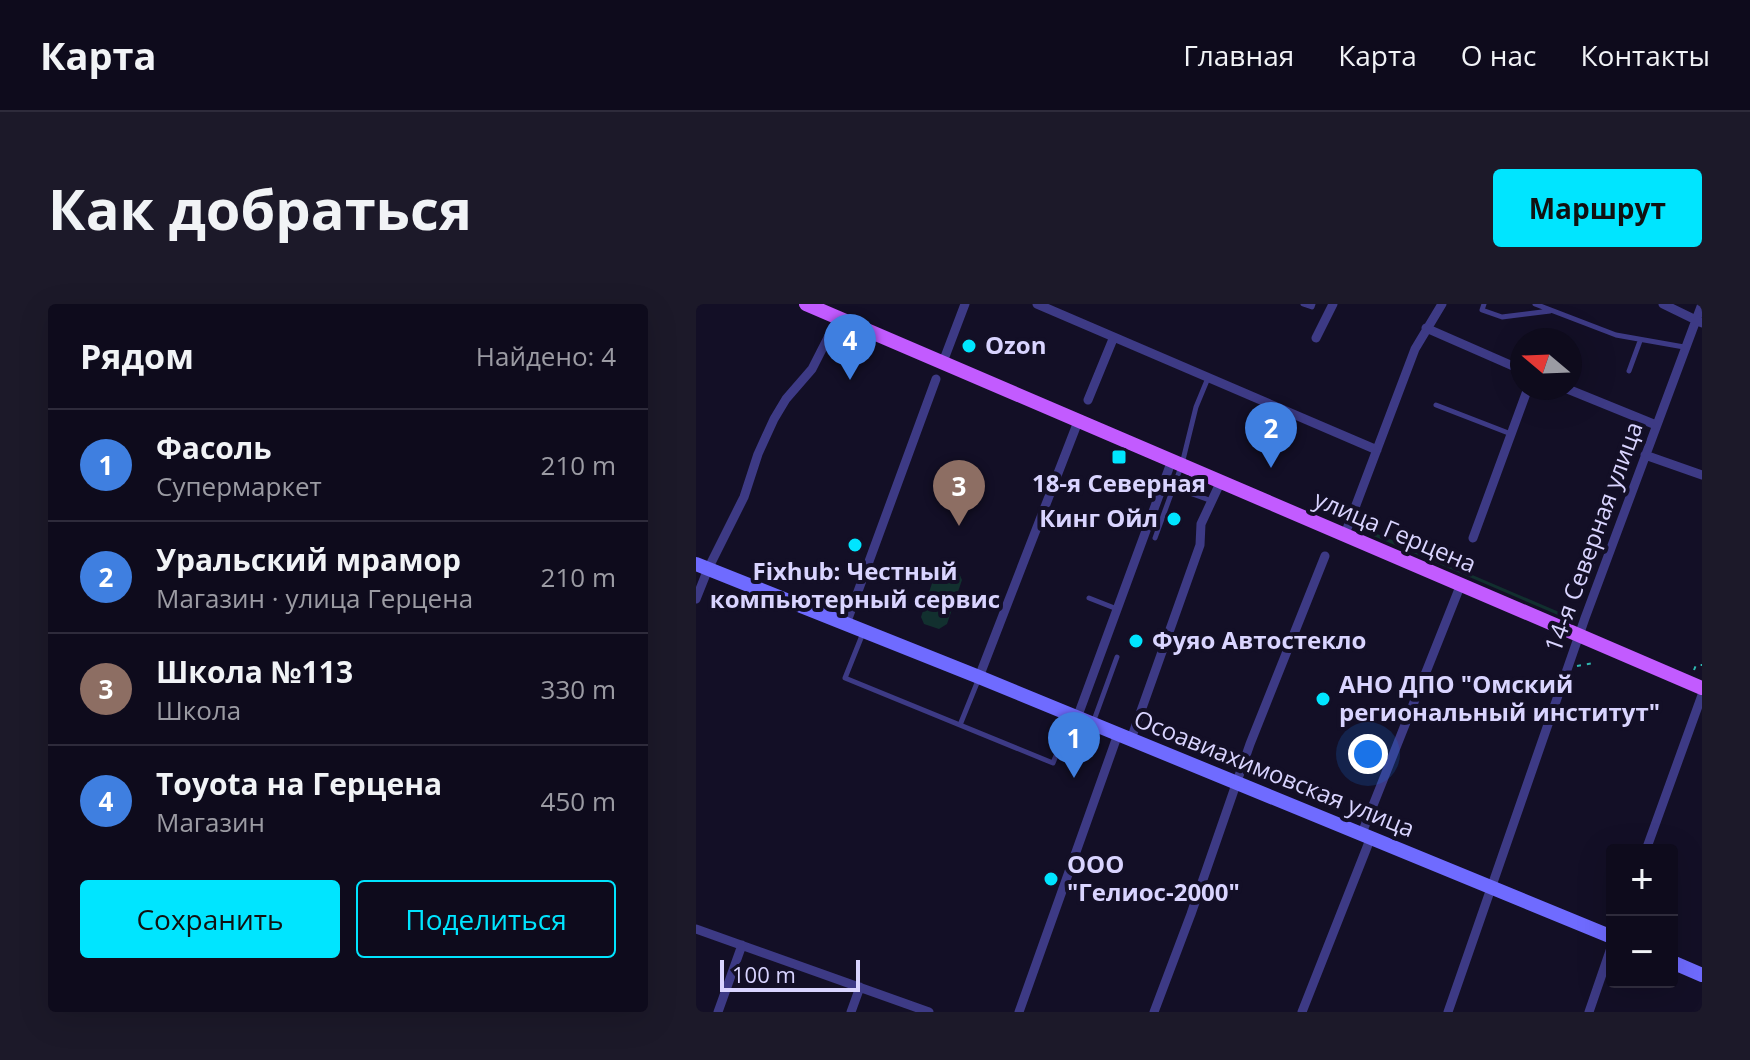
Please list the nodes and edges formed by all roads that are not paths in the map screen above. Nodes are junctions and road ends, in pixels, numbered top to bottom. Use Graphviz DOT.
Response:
graph roads {
  1 [pos="806,304"];
  2 [pos="965,304"];
  3 [pos="1037,304"];
  4 [pos="1303,304"];
  5 [pos="1313,304"];
  6 [pos="1333,304"];
  7 [pos="1442,304"];
  8 [pos="1484,304"];
  9 [pos="1535,304"];
  10 [pos="1663,304"];
  11 [pos="1702,304"];
  12 [pos="1551,310"];
  13 [pos="838,318"];
  14 [pos="1699,321"];
  15 [pos="1426,328"];
  16 [pos="1316,338"];
  17 [pos="1113,339"];
  18 [pos="1640,341"];
  19 [pos="1684,347"];
  20 [pos="943,362"];
  21 [pos="1510,365"];
  22 [pos="1629,371"];
  23 [pos="1208,378"];
  24 [pos="936,379"];
  25 [pos="1582,395"];
  26 [pos="1088,400"];
  27 [pos="1524,400"];
  28 [pos="1436,405"];
  29 [pos="1079,419"];
  30 [pos="1656,425"];
  31 [pos="1511,434"];
  32 [pos="1377,450"];
  33 [pos="1645,455"];
  34 [pos="1177,462"];
  35 [pos="1702,475"];
  36 [pos="1221,481"];
  37 [pos="1173,487"];
  38 [pos="1213,501"];
  39 [pos="1345,534"];
  40 [pos="1155,538"];
  41 [pos="1473,538"];
  42 [pos="1325,556"];
  43 [pos="702,566"];
  44 [pos="1461,584"];
  45 [pos="1089,598"];
  46 [pos="696,599"];
  47 [pos="1117,609"];
  48 [pos="846,624"];
  49 [pos="864,632"];
  50 [pos="1579,635"];
  51 [pos="1117,657"];
  52 [pos="979,677"];
  53 [pos="1702,688"];
  54 [pos="1702,695"];
  55 [pos="1074,717"];
  56 [pos="1093,724"];
  57 [pos="960,725"];
  58 [pos="1124,737"];
  59 [pos="1238,782"];
  60 [pos="1366,835"];
  61 [pos="1648,844"];
  62 [pos="1491,888"];
  63 [pos="696,929"];
  64 [pos="1606,935"];
  65 [pos="742,945"];
  66 [pos="1606,962"];
  67 [pos="1678,965"];
  68 [pos="1702,975"];
  69 [pos="860,987"];
  70 [pos="718,1012"];
  71 [pos="851,1012"];
  72 [pos="929,1012"];
  73 [pos="1019,1012"];
  74 [pos="1154,1012"];
  75 [pos="1302,1012"];
  76 [pos="1448,1012"];
  77 [pos="1589,1012"];
  1 -- 13 [label="main road, улица Герцена"];
  2 -- 20 [label="street"];
  3 -- 17 [label="street"];
  4 -- 5 [label="lane"];
  6 -- 16 [label="street"];
  7 -- 15 [label="street"];
  8 -- 12 [label="lane"];
  9 -- 12 [label="lane"];
  10 -- 14 [label="street"];
  11 -- 14 [label="street, 14-я Северная улица"];
  12 -- 18 [label="lane"];
  13 -- 20 [label="main road, улица Герцена"];
  13 -- 43 [label="street"];
  14 -- 19 [label="street, 14-я Северная улица"];
  15 -- 21 [label="street"];
  15 -- 32 [label="street"];
  17 -- 23 [label="street"];
  17 -- 26 [label="street"];
  18 -- 19 [label="lane"];
  18 -- 22 [label="lane"];
  19 -- 30 [label="street, 14-я Северная улица"];
  20 -- 29 [label="main road, улица Герцена"];
  23 -- 32 [label="street"];
  23 -- 34 [label="lane"];
  24 -- 48 [label="street"];
  25 -- 30 [label="street"];
  27 -- 31 [label="street"];
  28 -- 31 [label="lane"];
  29 -- 34 [label="main road, улица Герцена"];
  29 -- 52 [label="street"];
  30 -- 33 [label="street, 14-я Северная улица"];
  31 -- 41 [label="street"];
  32 -- 39 [label="street"];
  33 -- 35 [label="street"];
  33 -- 50 [label="street, 14-я Северная улица"];
  34 -- 36 [label="main road, улица Герцена"];
  34 -- 37 [label="lane"];
  34 -- 47 [label="street"];
  36 -- 38 [label="street"];
  36 -- 39 [label="main road, улица Герцена"];
  37 -- 38 [label="lane"];
  37 -- 40 [label="lane"];
  38 -- 58 [label="street"];
  39 -- 44 [label="main road, улица Герцена"];
  42 -- 59 [label="street"];
  43 -- 46 [label="street"];
  43 -- 48 [label="street, Осоавиахимовская улица"];
  44 -- 50 [label="main road, улица Герцена"];
  44 -- 60 [label="street"];
  45 -- 47 [label="lane"];
  47 -- 55 [label="street"];
  48 -- 49 [label="street, Осоавиахимовская улица"];
  49 -- 52 [label="street, Осоавиахимовская улица"];
  49 -- 57 [label="lane"];
  50 -- 53 [label="main road, улица Герцена"];
  50 -- 62 [label="street, 14-я Северная улица"];
  51 -- 56 [label="lane"];
  52 -- 55 [label="street, Осоавиахимовская улица"];
  52 -- 57 [label="lane"];
  54 -- 61 [label="street"];
  55 -- 56 [label="street, Осоавиахимовская улица"];
  55 -- 57 [label="lane"];
  56 -- 58 [label="street, Осоавиахимовская улица"];
  58 -- 59 [label="street, Осоавиахимовская улица"];
  58 -- 73 [label="street"];
  59 -- 60 [label="street, Осоавиахимовская улица"];
  59 -- 74 [label="street"];
  60 -- 62 [label="street, Осоавиахимовская улица"];
  60 -- 75 [label="street"];
  62 -- 64 [label="street, Осоавиахимовская улица"];
  62 -- 76 [label="street, 14-я Северная улица"];
  63 -- 65 [label="street"];
  65 -- 69 [label="street"];
  65 -- 70 [label="street"];
  66 -- 77 [label="street"];
  67 -- 68 [label="street"];
  69 -- 71 [label="street"];
  69 -- 72 [label="street"];
}
